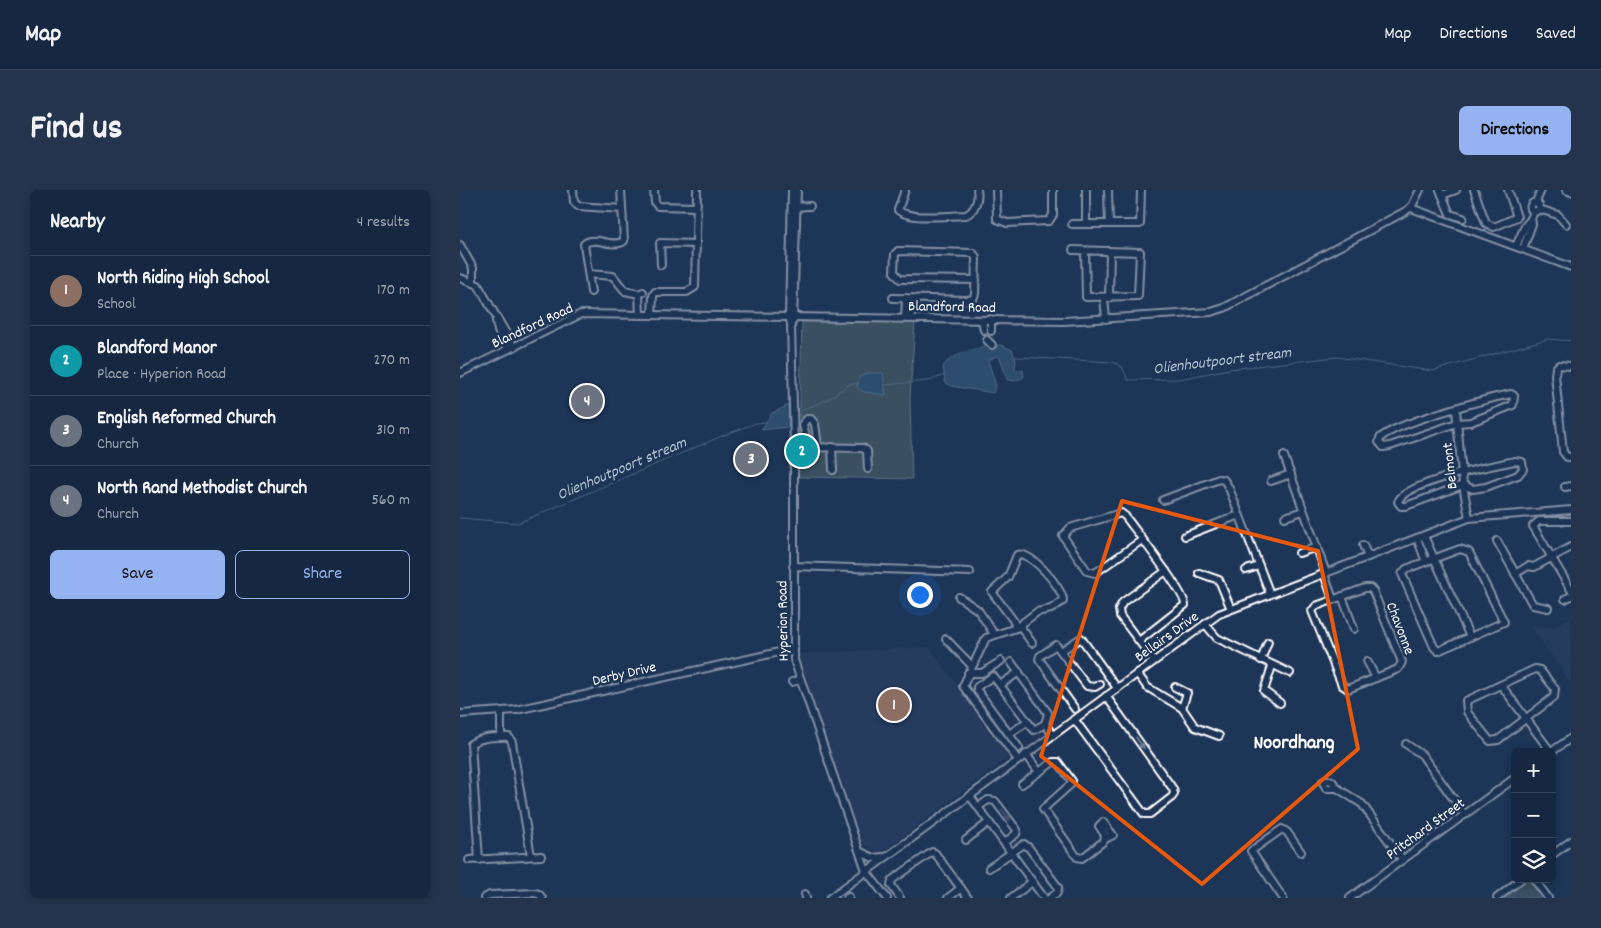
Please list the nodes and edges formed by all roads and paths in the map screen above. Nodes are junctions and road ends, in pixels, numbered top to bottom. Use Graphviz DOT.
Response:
graph roads {
  1 [pos="573,190"];
  2 [pos="620,190"];
  3 [pos="654,190"];
  4 [pos="697,190"];
  5 [pos="792,190"];
  6 [pos="797,190"];
  7 [pos="905,190"];
  8 [pos="977,190"];
  9 [pos="996,190"];
  10 [pos="1053,190"];
  11 [pos="1086,190"];
  12 [pos="1108,190"];
  13 [pos="1142,190"];
  14 [pos="1420,190"];
  15 [pos="1456,190"];
  16 [pos="1474,190"];
  17 [pos="1508,190"];
  18 [pos="1541,190"];
  19 [pos="1566,190"];
  20 [pos="1571,192"];
  21 [pos="1441,193"];
  22 [pos="794,206"];
  23 [pos="810,206"];
  24 [pos="696,207"];
  25 [pos="1536,207"];
  26 [pos="1411,208"];
  27 [pos="622,209"];
  28 [pos="1463,218"];
  29 [pos="1531,219"];
  30 [pos="1072,224"];
  31 [pos="1086,224"];
  32 [pos="1108,224"];
  33 [pos="1566,224"];
  34 [pos="460,244"];
  35 [pos="696,244"];
  36 [pos="1516,246"];
  37 [pos="1523,249"];
  38 [pos="1073,250"];
  39 [pos="1085,251"];
  40 [pos="1110,251"];
  41 [pos="661,265"];
  42 [pos="1571,267"];
  43 [pos="589,274"];
  44 [pos="460,278"];
  45 [pos="976,280"];
  46 [pos="473,283"];
  47 [pos="591,292"];
  48 [pos="893,298"];
  49 [pos="909,298"];
  50 [pos="1106,298"];
  51 [pos="640,314"];
  52 [pos="652,315"];
  53 [pos="791,317"];
  54 [pos="908,318"];
  55 [pos="991,319"];
  56 [pos="1106,319"];
  57 [pos="982,320"];
  58 [pos="987,340"];
  59 [pos="992,346"];
  60 [pos="511,348"];
  61 [pos="1571,366"];
  62 [pos="460,373"];
  63 [pos="1456,410"];
  64 [pos="1457,423"];
  65 [pos="794,447"];
  66 [pos="808,447"];
  67 [pos="818,447"];
  68 [pos="832,447"];
  69 [pos="1284,456"];
  70 [pos="1571,457"];
  71 [pos="868,469"];
  72 [pos="833,470"];
  73 [pos="1462,473"];
  74 [pos="1291,474"];
  75 [pos="1271,481"];
  76 [pos="1464,485"];
  77 [pos="1163,500"];
  78 [pos="1304,510"];
  79 [pos="1571,510"];
  80 [pos="1239,515"];
  81 [pos="1285,517"];
  82 [pos="1469,518"];
  83 [pos="1571,522"];
  84 [pos="1185,536"];
  85 [pos="1420,537"];
  86 [pos="1142,540"];
  87 [pos="1497,541"];
  88 [pos="1363,545"];
  89 [pos="1317,547"];
  90 [pos="1571,547"];
  91 [pos="1299,553"];
  92 [pos="1368,557"];
  93 [pos="1552,557"];
  94 [pos="1429,560"];
  95 [pos="793,566"];
  96 [pos="1259,566"];
  97 [pos="1246,570"];
  98 [pos="1166,571"];
  99 [pos="970,572"];
  100 [pos="1199,573"];
  101 [pos="1325,573"];
  102 [pos="1515,574"];
  103 [pos="1571,590"];
  104 [pos="1270,594"];
  105 [pos="1342,596"];
  106 [pos="959,597"];
  107 [pos="1333,599"];
  108 [pos="1548,608"];
  109 [pos="1231,609"];
  110 [pos="1204,624"];
  111 [pos="1018,627"];
  112 [pos="1354,628"];
  113 [pos="994,634"];
  114 [pos="1470,637"];
  115 [pos="946,639"];
  116 [pos="1139,641"];
  117 [pos="1268,642"];
  118 [pos="1032,643"];
  119 [pos="793,649"];
  120 [pos="1061,651"];
  121 [pos="1261,660"];
  122 [pos="1001,661"];
  123 [pos="1154,661"];
  124 [pos="1367,661"];
  125 [pos="1012,662"];
  126 [pos="971,665"];
  127 [pos="1272,666"];
  128 [pos="1019,672"];
  129 [pos="968,673"];
  130 [pos="1137,673"];
  131 [pos="1290,673"];
  132 [pos="1376,678"];
  133 [pos="800,680"];
  134 [pos="792,682"];
  135 [pos="1100,684"];
  136 [pos="1501,685"];
  137 [pos="1000,686"];
  138 [pos="1175,687"];
  139 [pos="1117,688"];
  140 [pos="1106,696"];
  141 [pos="1280,703"];
  142 [pos="1182,708"];
  143 [pos="1075,709"];
  144 [pos="501,712"];
  145 [pos="460,714"];
  146 [pos="1074,719"];
  147 [pos="1526,719"];
  148 [pos="1027,722"];
  149 [pos="1045,724"];
  150 [pos="1009,734"];
  151 [pos="1053,735"];
  152 [pos="1219,736"];
  153 [pos="501,737"];
  154 [pos="1571,738"];
  155 [pos="1406,744"];
  156 [pos="1020,748"];
  157 [pos="1548,748"];
  158 [pos="1556,748"];
  159 [pos="1026,754"];
  160 [pos="1018,760"];
  161 [pos="1040,772"];
  162 [pos="1511,781"];
  163 [pos="1022,784"];
  164 [pos="1337,788"];
  165 [pos="970,796"];
  166 [pos="978,807"];
  167 [pos="1465,815"];
  168 [pos="988,822"];
  169 [pos="1105,839"];
  170 [pos="966,840"];
  171 [pos="1571,840"];
  172 [pos="1004,843"];
  173 [pos="861,852"];
  174 [pos="1010,852"];
  175 [pos="1301,852"];
  176 [pos="1556,852"];
  177 [pos="531,856"];
  178 [pos="541,856"];
  179 [pos="886,856"];
  180 [pos="1402,859"];
  181 [pos="469,860"];
  182 [pos="479,860"];
  183 [pos="989,868"];
  184 [pos="866,871"];
  185 [pos="1032,882"];
  186 [pos="1516,883"];
  187 [pos="1537,883"];
  188 [pos="961,888"];
  189 [pos="484,898"];
  190 [pos="542,898"];
  191 [pos="830,898"];
  192 [pos="887,898"];
  193 [pos="900,898"];
  194 [pos="948,898"];
  195 [pos="968,898"];
  196 [pos="1011,898"];
  197 [pos="1044,898"];
  198 [pos="1050,898"];
  199 [pos="1283,898"];
  200 [pos="1350,898"];
  201 [pos="1497,898"];
  202 [pos="1548,898"];
  1 -- 27 [label="street"];
  2 -- 27 [label="street"];
  3 -- 24 [label="street"];
  4 -- 24 [label="street"];
  5 -- 22 [label="street, Hyperion Road"];
  6 -- 22 [label="street, Hyperion Road"];
  7 -- 8 [label="street"];
  9 -- 10 [label="street"];
  11 -- 31 [label="street"];
  12 -- 32 [label="street"];
  13 -- 32 [label="street"];
  14 -- 26 [label="street"];
  15 -- 21 [label="street"];
  16 -- 17 [label="street"];
  18 -- 25 [label="street"];
  19 -- 20 [label="street"];
  21 -- 28 [label="street"];
  22 -- 23 [label="street"];
  22 -- 53 [label="street, Hyperion Road"];
  24 -- 35 [label="street"];
  25 -- 29 [label="street"];
  25 -- 33 [label="street"];
  26 -- 36 [label="street"];
  26 -- 56 [label="street, Blandford Road"];
  27 -- 43 [label="street"];
  29 -- 36 [label="street"];
  29 -- 37 [label="street"];
  30 -- 31 [label="street"];
  31 -- 32 [label="street"];
  34 -- 46 [label="street"];
  35 -- 41 [label="street"];
  35 -- 52 [label="street"];
  36 -- 37 [label="street"];
  37 -- 42 [label="street"];
  38 -- 39 [label="street"];
  39 -- 40 [label="street"];
  39 -- 50 [label="street"];
  40 -- 50 [label="street"];
  40 -- 50 [label="street"];
  43 -- 47 [label="street"];
  43 -- 51 [label="street"];
  44 -- 46 [label="street"];
  45 -- 45 [label="street"];
  45 -- 49 [label="street"];
  46 -- 60 [label="street"];
  48 -- 49 [label="street"];
  49 -- 54 [label="street"];
  50 -- 56 [label="street"];
  51 -- 52 [label="street, Blandford Road"];
  51 -- 60 [label="street, Blandford Road"];
  52 -- 53 [label="street, Blandford Road"];
  53 -- 54 [label="street, Blandford Road"];
  53 -- 65 [label="street, Hyperion Road"];
  54 -- 57 [label="street, Blandford Road"];
  55 -- 56 [label="street, Blandford Road"];
  55 -- 57 [label="street, Blandford Road"];
  55 -- 57 [label="street"];
  58 -- 59 [label="street"];
  60 -- 62 [label="street, Blandford Road"];
  61 -- 70 [label="street"];
  63 -- 64 [label="street, Belmont"];
  63 -- 64 [label="street"];
  63 -- 64 [label="street"];
  64 -- 73 [label="street, Belmont"];
  65 -- 66 [label="street"];
  65 -- 95 [label="street, Hyperion Road"];
  66 -- 67 [label="street"];
  66 -- 67 [label="street"];
  67 -- 68 [label="street"];
  68 -- 71 [label="street"];
  68 -- 72 [label="street"];
  69 -- 74 [label="street"];
  73 -- 76 [label="street, Belmont"];
  73 -- 76 [label="street"];
  73 -- 76 [label="street"];
  74 -- 75 [label="street"];
  74 -- 78 [label="street"];
  76 -- 82 [label="street, Belmont"];
  77 -- 80 [label="street"];
  78 -- 81 [label="street"];
  78 -- 89 [label="street"];
  79 -- 82 [label="street, Bellairs Drive"];
  80 -- 84 [label="street"];
  80 -- 96 [label="street"];
  82 -- 85 [label="street, Bellairs Drive"];
  83 -- 93 [label="street"];
  85 -- 92 [label="street, Bellairs Drive"];
  85 -- 94 [label="street"];
  86 -- 86 [label="street"];
  86 -- 98 [label="street"];
  87 -- 102 [label="street"];
  88 -- 92 [label="street"];
  89 -- 91 [label="street"];
  89 -- 101 [label="street"];
  90 -- 93 [label="street"];
  92 -- 101 [label="street, Bellairs Drive"];
  93 -- 102 [label="street"];
  93 -- 103 [label="street"];
  94 -- 114 [label="street"];
  94 -- 114 [label="street"];
  94 -- 114 [label="street"];
  95 -- 99 [label="street"];
  95 -- 119 [label="street, Hyperion Road"];
  96 -- 97 [label="street"];
  96 -- 104 [label="street"];
  98 -- 116 [label="street"];
  98 -- 116 [label="street"];
  100 -- 109 [label="street"];
  101 -- 104 [label="street, Bellairs Drive"];
  101 -- 107 [label="street"];
  102 -- 108 [label="street"];
  104 -- 109 [label="street, Bellairs Drive"];
  105 -- 107 [label="street, Chavonne"];
  105 -- 112 [label="street"];
  105 -- 132 [label="street, Chavonne"];
  106 -- 113 [label="street"];
  107 -- 132 [label="street, Chavonne"];
  109 -- 110 [label="street, Bellairs Drive"];
  110 -- 121 [label="street"];
  110 -- 123 [label="street, Bellairs Drive"];
  111 -- 111 [label="street"];
  111 -- 113 [label="street"];
  111 -- 118 [label="street"];
  113 -- 126 [label="street"];
  115 -- 126 [label="street"];
  116 -- 123 [label="street"];
  117 -- 121 [label="street"];
  119 -- 133 [label="street, Hyperion Road"];
  119 -- 144 [label="street, Derby Drive"];
  120 -- 135 [label="street"];
  120 -- 139 [label="street"];
  120 -- 143 [label="street"];
  121 -- 127 [label="street"];
  122 -- 129 [label="street"];
  123 -- 130 [label="street, Bellairs Drive"];
  124 -- 132 [label="street"];
  125 -- 128 [label="street"];
  126 -- 129 [label="street"];
  127 -- 131 [label="street"];
  127 -- 141 [label="street"];
  128 -- 137 [label="street"];
  128 -- 149 [label="street"];
  129 -- 160 [label="street"];
  130 -- 139 [label="street, Bellairs Drive"];
  130 -- 142 [label="street"];
  133 -- 134 [label="street"];
  133 -- 173 [label="street, Hyperion Road"];
  136 -- 147 [label="street"];
  136 -- 147 [label="street"];
  136 -- 147 [label="street"];
  137 -- 148 [label="street"];
  137 -- 150 [label="street"];
  138 -- 142 [label="street"];
  139 -- 140 [label="street, Bellairs Drive"];
  140 -- 146 [label="street, Bellairs Drive"];
  140 -- 146 [label="street, one-way"];
  142 -- 152 [label="street"];
  144 -- 145 [label="street, Derby Drive"];
  144 -- 153 [label="street"];
  146 -- 151 [label="street, Bellairs Drive"];
  147 -- 157 [label="street"];
  148 -- 149 [label="street"];
  148 -- 150 [label="street"];
  149 -- 151 [label="street"];
  150 -- 156 [label="street"];
  151 -- 159 [label="street, Bellairs Drive"];
  153 -- 177 [label="street"];
  153 -- 182 [label="street"];
  154 -- 158 [label="street"];
  155 -- 167 [label="street"];
  159 -- 160 [label="street, Bellairs Drive"];
  159 -- 161 [label="street"];
  160 -- 165 [label="street, Bellairs Drive"];
  161 -- 163 [label="street"];
  161 -- 169 [label="street"];
  162 -- 167 [label="street, Pritchard Street"];
  164 -- 180 [label="street"];
  165 -- 166 [label="street"];
  165 -- 179 [label="street, Bellairs Drive"];
  166 -- 168 [label="street"];
  166 -- 172 [label="street, one-way"];
  167 -- 180 [label="street, Pritchard Street"];
  168 -- 170 [label="street"];
  168 -- 172 [label="street"];
  171 -- 176 [label="street"];
  172 -- 174 [label="street"];
  173 -- 179 [label="street"];
  173 -- 184 [label="street, Hyperion Road"];
  174 -- 183 [label="street"];
  174 -- 185 [label="street"];
  174 -- 198 [label="street"];
  175 -- 199 [label="street"];
  177 -- 178 [label="street"];
  177 -- 182 [label="street"];
  179 -- 184 [label="street, Bellairs Drive"];
  180 -- 200 [label="street, Pritchard Street"];
  181 -- 182 [label="street"];
  184 -- 191 [label="street, Bellairs Drive"];
  184 -- 192 [label="street, Hyperion Road"];
  185 -- 196 [label="street"];
  185 -- 197 [label="street"];
  186 -- 201 [label="street"];
  187 -- 202 [label="street"];
  188 -- 193 [label="street"];
  188 -- 194 [label="street"];
  188 -- 195 [label="street"];
  189 -- 190 [label="street"];
}
